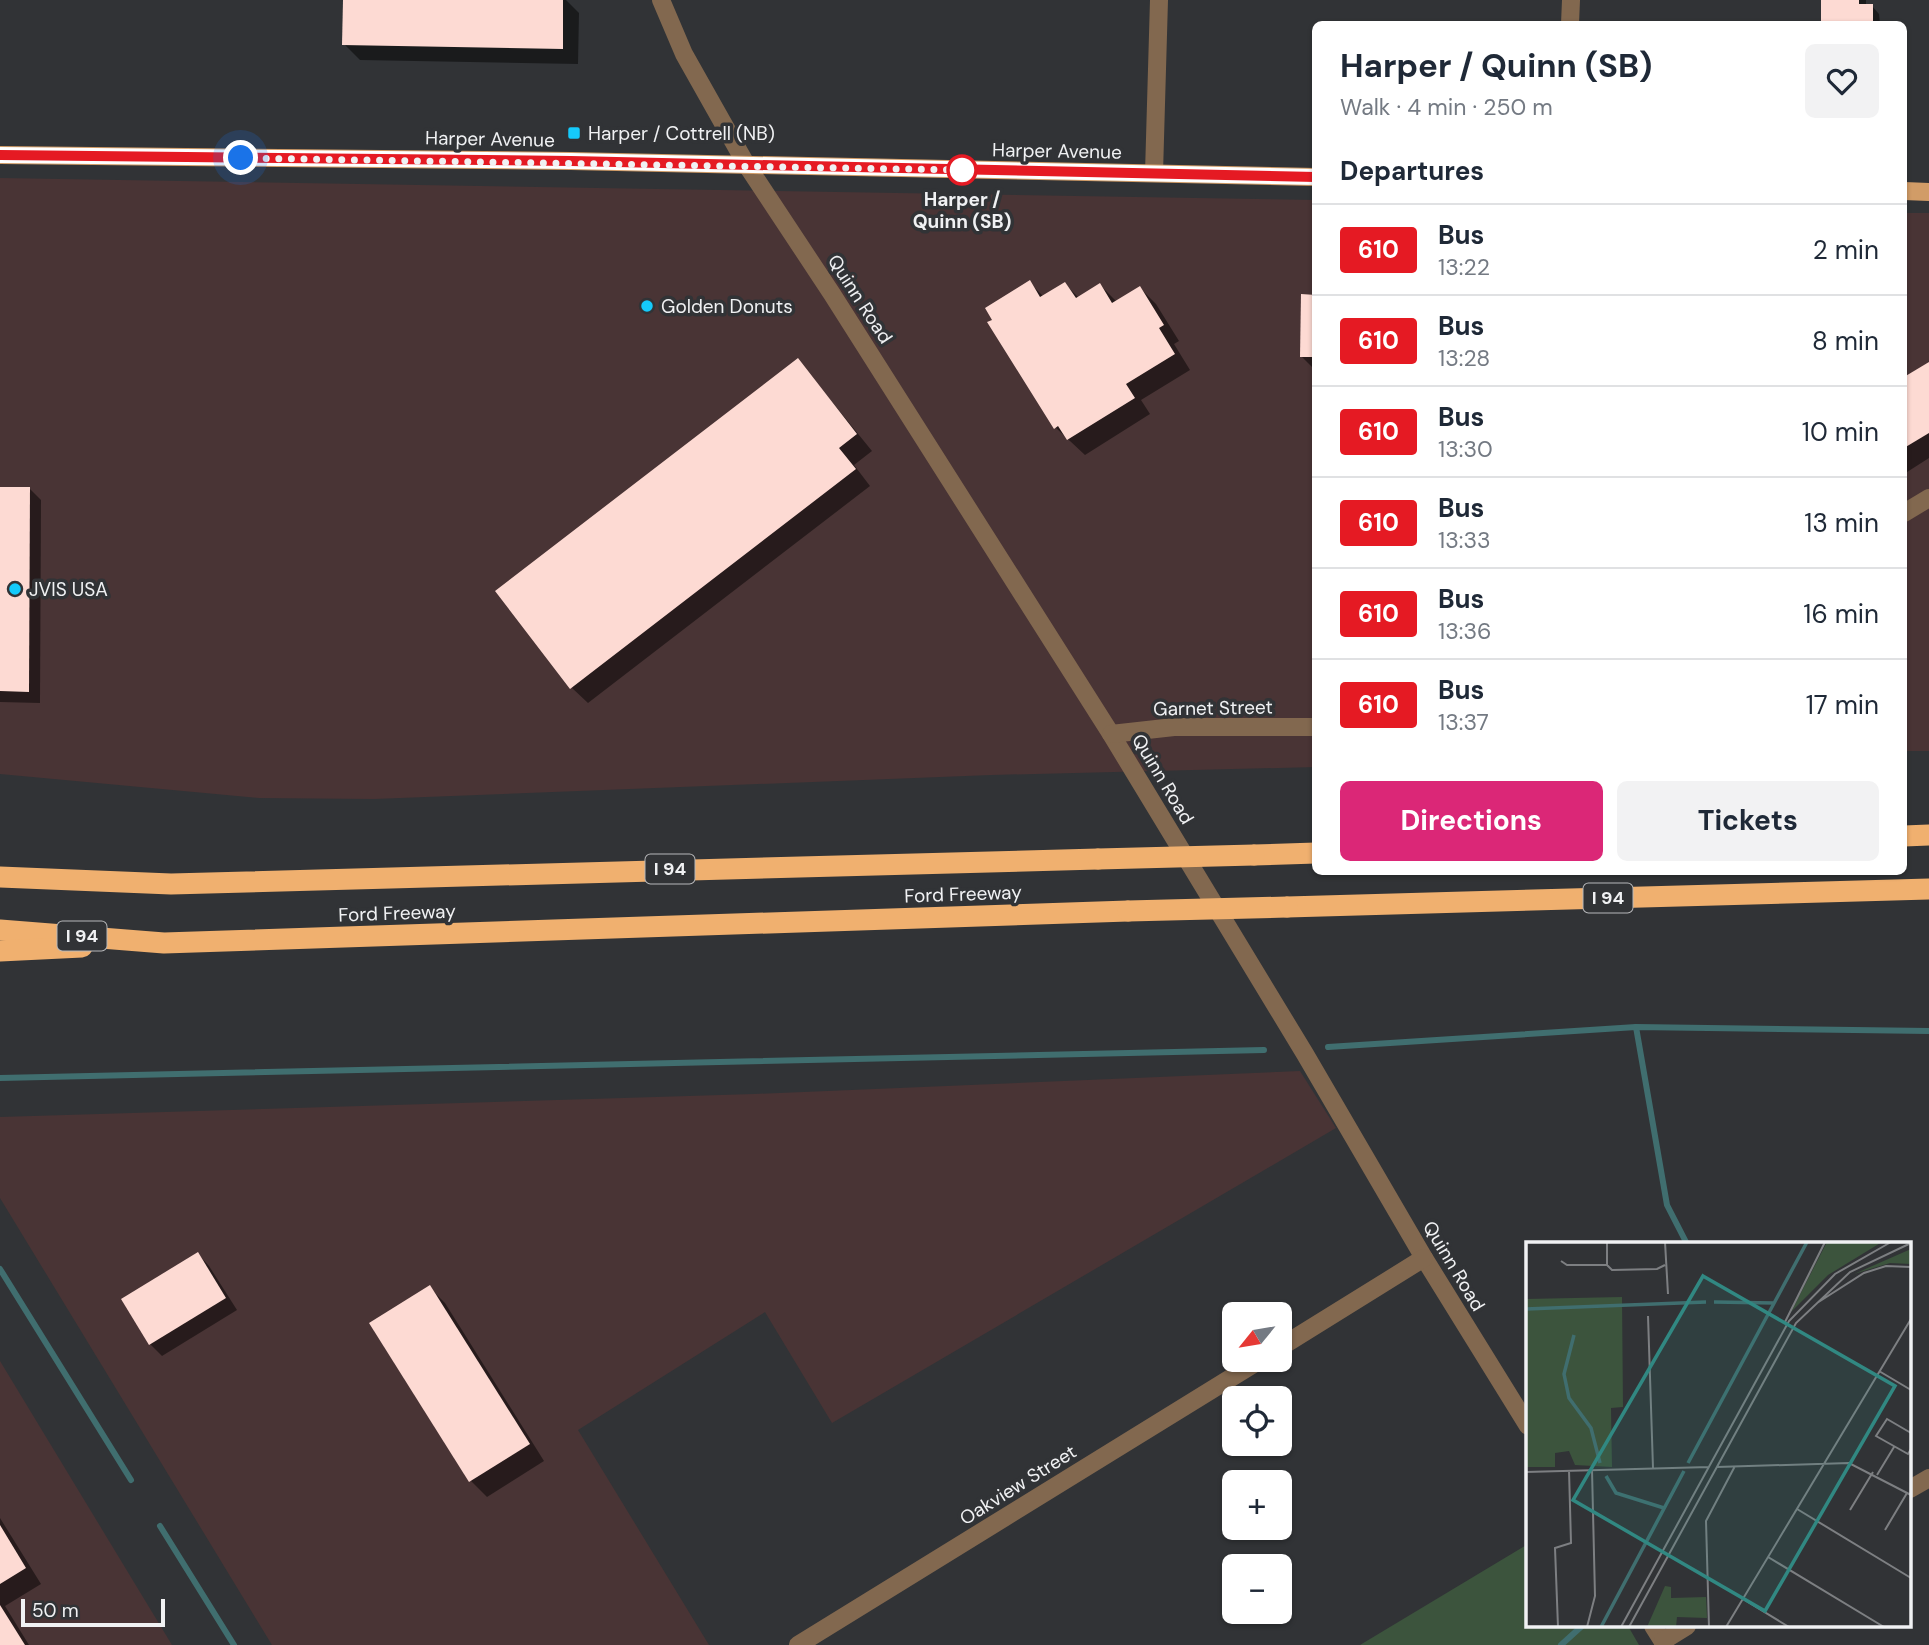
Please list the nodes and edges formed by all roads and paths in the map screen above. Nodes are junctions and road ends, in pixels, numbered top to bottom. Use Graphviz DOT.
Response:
graph roads {
  1 [pos="661,0"];
  2 [pos="1159,0"];
  3 [pos="1571,0"];
  4 [pos="1570,21"];
  5 [pos="0,155"];
  6 [pos="746,164"];
  7 [pos="1154,173"];
  8 [pos="1312,177"];
  9 [pos="1907,191"];
  10 [pos="1929,192"];
  11 [pos="1929,498"];
  12 [pos="1907,511"];
  13 [pos="1312,727"];
  14 [pos="1111,734"];
  15 [pos="1929,835"];
  16 [pos="1907,836"];
  17 [pos="1312,853"];
  18 [pos="0,877"];
  19 [pos="1929,889"];
  20 [pos="0,930"];
  21 [pos="164,943"];
  22 [pos="0,951"];
  23 [pos="1424,1258"];
  24 [pos="1292,1340"];
  25 [pos="1241,1372"];
  26 [pos="1526,1423"];
  27 [pos="1929,1478"];
  28 [pos="1912,1488"];
  29 [pos="1683,1628"];
  30 [pos="1661,1637"];
  31 [pos="798,1645"];
  1 -- 6 [label="street, Quinn Road"];
  2 -- 7 [label="street"];
  3 -- 4 [label="street"];
  5 -- 6 [label="main road, Harper Avenue"];
  6 -- 7 [label="main road, Harper Avenue"];
  6 -- 14 [label="street, Quinn Road"];
  7 -- 8 [label="main road, Harper Avenue"];
  9 -- 10 [label="main road"];
  11 -- 12 [label="street"];
  13 -- 14 [label="street, Garnet Street"];
  14 -- 23 [label="street, Quinn Road"];
  15 -- 16 [label="highway"];
  17 -- 18 [label="highway, Ford Freeway / I 94, bridge"];
  19 -- 21 [label="highway, Ford Freeway / I 94, bridge"];
  20 -- 21 [label="highway, Ford Freeway / I 94"];
  21 -- 22 [label="highway"];
  23 -- 24 [label="street"];
  23 -- 26 [label="street, Quinn Road"];
  25 -- 31 [label="street, Oakview Street"];
  27 -- 28 [label="street"];
  29 -- 30 [label="street"];
}
